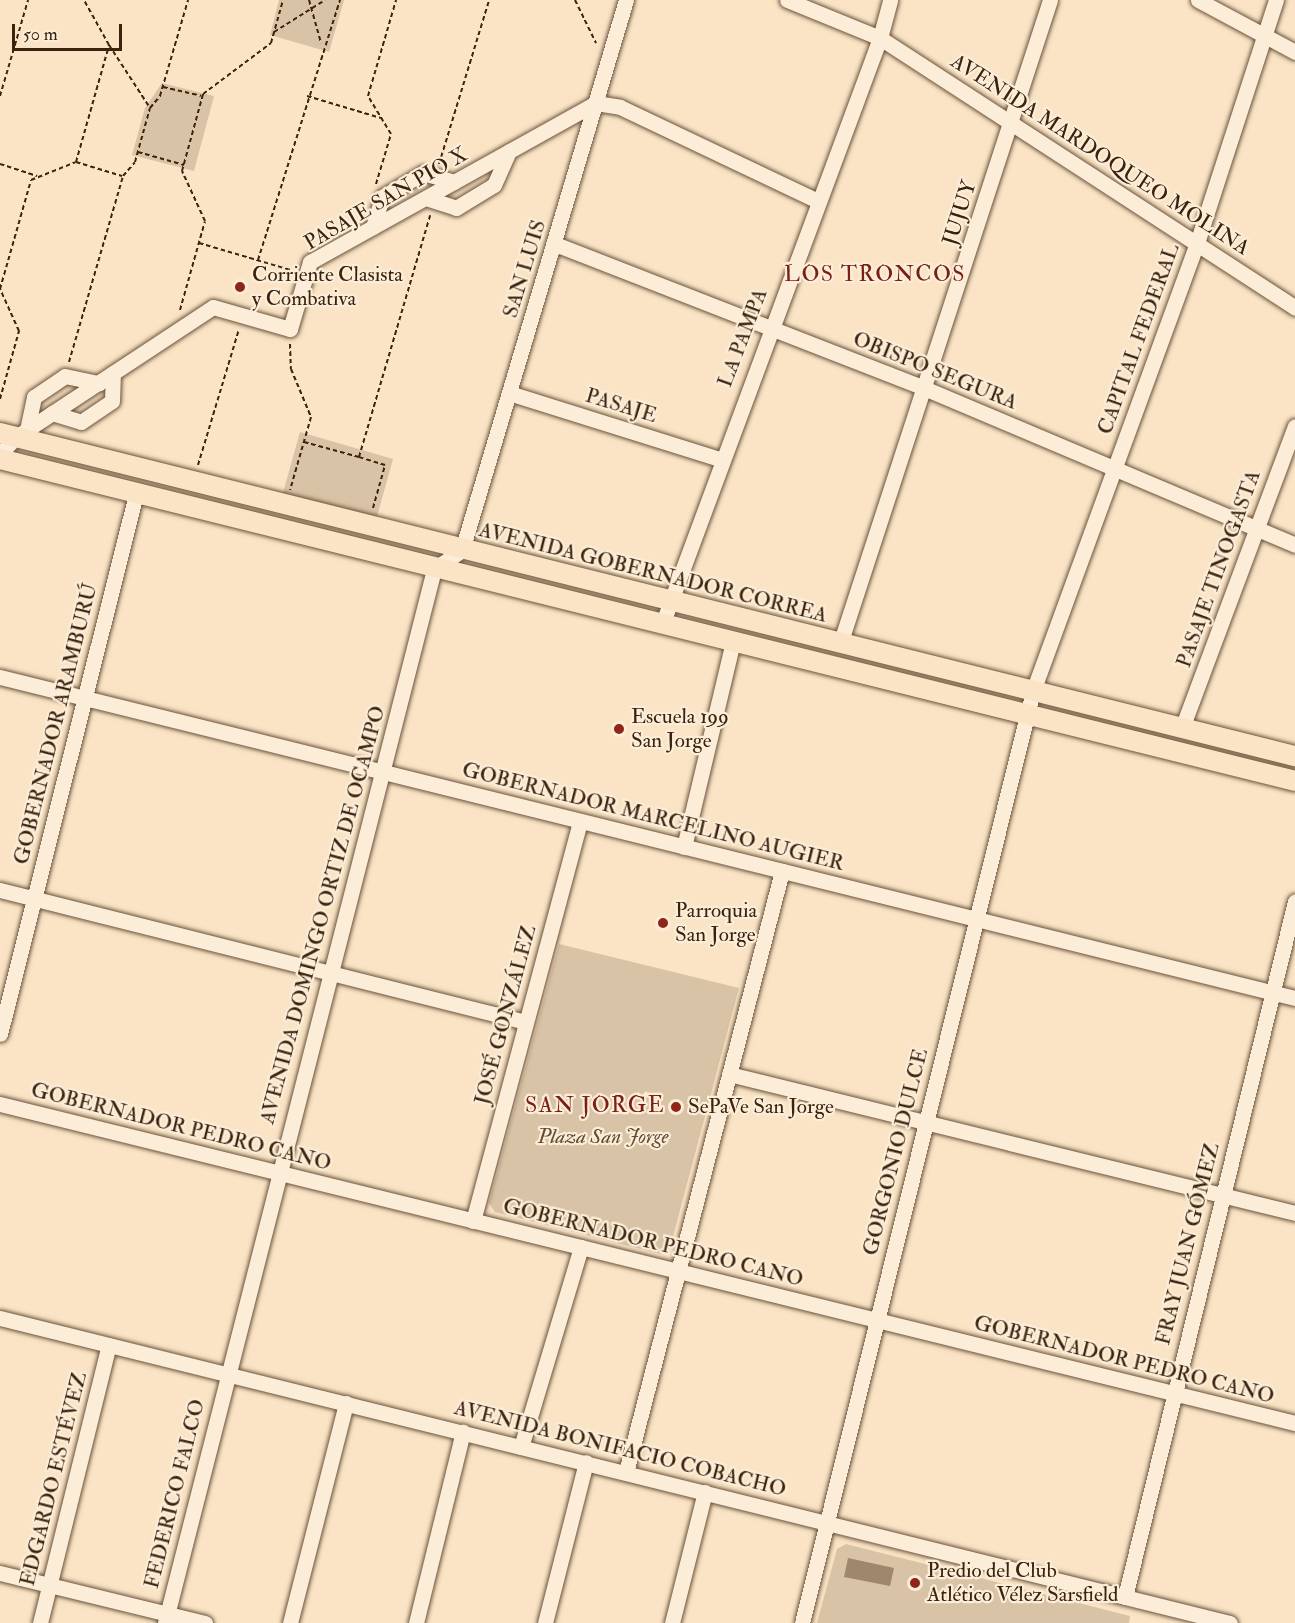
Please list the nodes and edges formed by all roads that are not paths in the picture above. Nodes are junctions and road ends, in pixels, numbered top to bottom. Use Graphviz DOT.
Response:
graph roads {
  1 [pos="636,0"];
  2 [pos="787,0"];
  3 [pos="890,0"];
  4 [pos="1050,0"];
  5 [pos="1198,0"];
  6 [pos="1276,0"];
  7 [pos="625,5"];
  8 [pos="1264,35"];
  9 [pos="880,38"];
  10 [pos="1295,51"];
  11 [pos="596,103"];
  12 [pos="1013,120"];
  13 [pos="509,152"];
  14 [pos="454,182"];
  15 [pos="430,199"];
  16 [pos="818,201"];
  17 [pos="373,227"];
  18 [pos="1197,243"];
  19 [pos="555,244"];
  20 [pos="1295,308"];
  21 [pos="770,327"];
  22 [pos="113,373"];
  23 [pos="99,383"];
  24 [pos="924,388"];
  25 [pos="509,393"];
  26 [pos="52,413"];
  27 [pos="1295,426"];
  28 [pos="15,433"];
  29 [pos="0,454"];
  30 [pos="0,459"];
  31 [pos="720,459"];
  32 [pos="1113,468"];
  33 [pos="136,494"];
  34 [pos="1256,528"];
  35 [pos="1295,544"];
  36 [pos="462,550"];
  37 [pos="434,569"];
  38 [pos="667,601"];
  39 [pos="662,625"];
  40 [pos="733,642"];
  41 [pos="840,644"];
  42 [pos="0,677"];
  43 [pos="1033,691"];
  44 [pos="85,698"];
  45 [pos="1026,715"];
  46 [pos="1182,728"];
  47 [pos="1295,756"];
  48 [pos="382,772"];
  49 [pos="1295,781"];
  50 [pos="580,821"];
  51 [pos="684,847"];
  52 [pos="782,871"];
  53 [pos="0,891"];
  54 [pos="34,899"];
  55 [pos="1295,901"];
  56 [pos="976,919"];
  57 [pos="330,973"];
  58 [pos="1272,992"];
  59 [pos="1295,998"];
  60 [pos="526,1022"];
  61 [pos="0,1034"];
  62 [pos="729,1074"];
  63 [pos="0,1104"];
  64 [pos="924,1122"];
  65 [pos="278,1173"];
  66 [pos="1220,1194"];
  67 [pos="1295,1213"];
  68 [pos="473,1221"];
  69 [pos="581,1247"];
  70 [pos="678,1271"];
  71 [pos="0,1318"];
  72 [pos="876,1320"];
  73 [pos="109,1345"];
  74 [pos="226,1374"];
  75 [pos="1173,1393"];
  76 [pos="346,1403"];
  77 [pos="1295,1423"];
  78 [pos="463,1432"];
  79 [pos="521,1447"];
  80 [pos="586,1462"];
  81 [pos="626,1472"];
  82 [pos="705,1492"];
  83 [pos="827,1523"];
  84 [pos="0,1573"];
  85 [pos="50,1585"];
  86 [pos="1125,1596"];
  87 [pos="167,1618"];
  88 [pos="40,1623"];
  89 [pos="205,1623"];
  90 [pos="290,1623"];
  91 [pos="416,1623"];
  92 [pos="546,1623"];
  93 [pos="672,1623"];
  94 [pos="802,1623"];
  95 [pos="1230,1623"];
  1 -- 7 [label="street"];
  2 -- 9 [label="street, AVENIDA MARDOQUEO MOLINA"];
  3 -- 9 [label="street, LA PAMPA"];
  4 -- 12 [label="street, JUJUY"];
  5 -- 8 [label="street"];
  6 -- 8 [label="street, CAPITAL FEDERAL"];
  7 -- 11 [label="street, SAN LUIS"];
  8 -- 10 [label="street"];
  8 -- 18 [label="street, CAPITAL FEDERAL"];
  9 -- 12 [label="street, AVENIDA MARDOQUEO MOLINA"];
  9 -- 16 [label="street, LA PAMPA"];
  11 -- 13 [label="street, PASAJE SAN PIO X"];
  11 -- 16 [label="street"];
  11 -- 19 [label="street, SAN LUIS"];
  12 -- 18 [label="street, AVENIDA MARDOQUEO MOLINA"];
  12 -- 24 [label="street, JUJUY"];
  13 -- 14 [label="street, PASAJE SAN PIO X"];
  13 -- 15 [label="street"];
  14 -- 15 [label="street, PASAJE SAN PIO X"];
  14 -- 17 [label="street"];
  15 -- 17 [label="street, PASAJE SAN PIO X"];
  16 -- 21 [label="street, LA PAMPA"];
  17 -- 22 [label="street, PASAJE SAN PIO X"];
  18 -- 20 [label="street, AVENIDA MARDOQUEO MOLINA"];
  18 -- 32 [label="street, CAPITAL FEDERAL"];
  19 -- 21 [label="street, OBISPO SEGURA"];
  19 -- 25 [label="street, SAN LUIS"];
  21 -- 24 [label="street, OBISPO SEGURA"];
  21 -- 31 [label="street, LA PAMPA"];
  22 -- 23 [label="street"];
  22 -- 26 [label="street"];
  23 -- 26 [label="street"];
  23 -- 28 [label="street"];
  24 -- 32 [label="street, OBISPO SEGURA"];
  24 -- 41 [label="street, JUJUY"];
  25 -- 31 [label="street, PASAJE"];
  25 -- 36 [label="street, SAN LUIS"];
  26 -- 28 [label="street"];
  27 -- 34 [label="street, PASAJE TINOGASTA"];
  28 -- 29 [label="street"];
  28 -- 36 [label="main road, AVENIDA GOBERNADOR CORREA"];
  30 -- 33 [label="main road"];
  31 -- 38 [label="street, LA PAMPA"];
  32 -- 34 [label="street, OBISPO SEGURA"];
  32 -- 43 [label="street, CAPITAL FEDERAL"];
  33 -- 37 [label="main road"];
  33 -- 44 [label="street, GOBERNADOR ARAMBURÚ"];
  34 -- 35 [label="street, OBISPO SEGURA"];
  34 -- 46 [label="street, PASAJE TINOGASTA"];
  36 -- 37 [label="street"];
  36 -- 38 [label="main road, AVENIDA GOBERNADOR CORREA"];
  37 -- 39 [label="main road"];
  37 -- 48 [label="street, AVENIDA DOMINGO ORTIZ DE OCAMPO"];
  38 -- 39 [label="street, LA PAMPA"];
  38 -- 41 [label="main road, AVENIDA GOBERNADOR CORREA"];
  39 -- 40 [label="main road"];
  40 -- 45 [label="main road"];
  40 -- 51 [label="street"];
  41 -- 43 [label="main road, AVENIDA GOBERNADOR CORREA"];
  42 -- 44 [label="street, GOBERNADOR MARCELINO AUGIER"];
  43 -- 45 [label="street, GORGONIO DULCE"];
  43 -- 46 [label="main road, AVENIDA GOBERNADOR CORREA"];
  44 -- 48 [label="street, GOBERNADOR MARCELINO AUGIER"];
  44 -- 54 [label="street, GOBERNADOR ARAMBURÚ"];
  45 -- 49 [label="main road"];
  45 -- 56 [label="street, GORGONIO DULCE"];
  46 -- 47 [label="main road, AVENIDA GOBERNADOR CORREA"];
  48 -- 50 [label="street, GOBERNADOR MARCELINO AUGIER"];
  48 -- 57 [label="street, AVENIDA DOMINGO ORTIZ DE OCAMPO"];
  50 -- 51 [label="street, GOBERNADOR MARCELINO AUGIER"];
  50 -- 60 [label="street, JOSÉ GONZÁLEZ"];
  51 -- 52 [label="street, GOBERNADOR MARCELINO AUGIER"];
  52 -- 56 [label="street, GOBERNADOR MARCELINO AUGIER"];
  52 -- 62 [label="street"];
  53 -- 54 [label="street"];
  54 -- 57 [label="street"];
  54 -- 61 [label="street, GOBERNADOR ARAMBURÚ"];
  55 -- 58 [label="street, FRAY JUAN GÓMEZ"];
  56 -- 58 [label="street, GOBERNADOR MARCELINO AUGIER"];
  56 -- 64 [label="street, GORGONIO DULCE"];
  57 -- 60 [label="street"];
  57 -- 65 [label="street, AVENIDA DOMINGO ORTIZ DE OCAMPO"];
  58 -- 59 [label="street, GOBERNADOR MARCELINO AUGIER"];
  58 -- 66 [label="street, FRAY JUAN GÓMEZ"];
  60 -- 68 [label="street, JOSÉ GONZÁLEZ"];
  62 -- 64 [label="street"];
  62 -- 70 [label="street"];
  63 -- 65 [label="street, GOBERNADOR PEDRO CANO"];
  64 -- 66 [label="street"];
  64 -- 72 [label="street, GORGONIO DULCE"];
  65 -- 68 [label="street, GOBERNADOR PEDRO CANO"];
  65 -- 74 [label="street, AVENIDA DOMINGO ORTIZ DE OCAMPO"];
  66 -- 67 [label="street"];
  66 -- 75 [label="street, FRAY JUAN GÓMEZ"];
  68 -- 69 [label="street, GOBERNADOR PEDRO CANO"];
  69 -- 70 [label="street, GOBERNADOR PEDRO CANO"];
  69 -- 79 [label="street"];
  70 -- 72 [label="street, GOBERNADOR PEDRO CANO"];
  70 -- 81 [label="street"];
  71 -- 73 [label="street, AVENIDA BONIFACIO COBACHO"];
  72 -- 75 [label="street, GOBERNADOR PEDRO CANO"];
  72 -- 83 [label="street, GORGONIO DULCE"];
  73 -- 74 [label="street, AVENIDA BONIFACIO COBACHO"];
  73 -- 85 [label="street, EDGARDO ESTÉVEZ"];
  74 -- 76 [label="street, AVENIDA BONIFACIO COBACHO"];
  74 -- 87 [label="street, FEDERICO FALCO"];
  75 -- 77 [label="street, GOBERNADOR PEDRO CANO"];
  75 -- 86 [label="street, FRAY JUAN GÓMEZ"];
  76 -- 78 [label="street, AVENIDA BONIFACIO COBACHO"];
  76 -- 90 [label="street"];
  78 -- 79 [label="street, AVENIDA BONIFACIO COBACHO"];
  78 -- 91 [label="street"];
  79 -- 80 [label="street, AVENIDA BONIFACIO COBACHO"];
  80 -- 81 [label="street, AVENIDA BONIFACIO COBACHO"];
  80 -- 92 [label="street"];
  81 -- 82 [label="street, AVENIDA BONIFACIO COBACHO"];
  82 -- 83 [label="street, AVENIDA BONIFACIO COBACHO"];
  82 -- 93 [label="street"];
  83 -- 86 [label="street, AVENIDA BONIFACIO COBACHO"];
  83 -- 94 [label="street, GORGONIO DULCE"];
  84 -- 85 [label="street"];
  85 -- 87 [label="street"];
  85 -- 88 [label="street, EDGARDO ESTÉVEZ"];
  86 -- 95 [label="street, AVENIDA BONIFACIO COBACHO"];
  87 -- 89 [label="street"];
}
